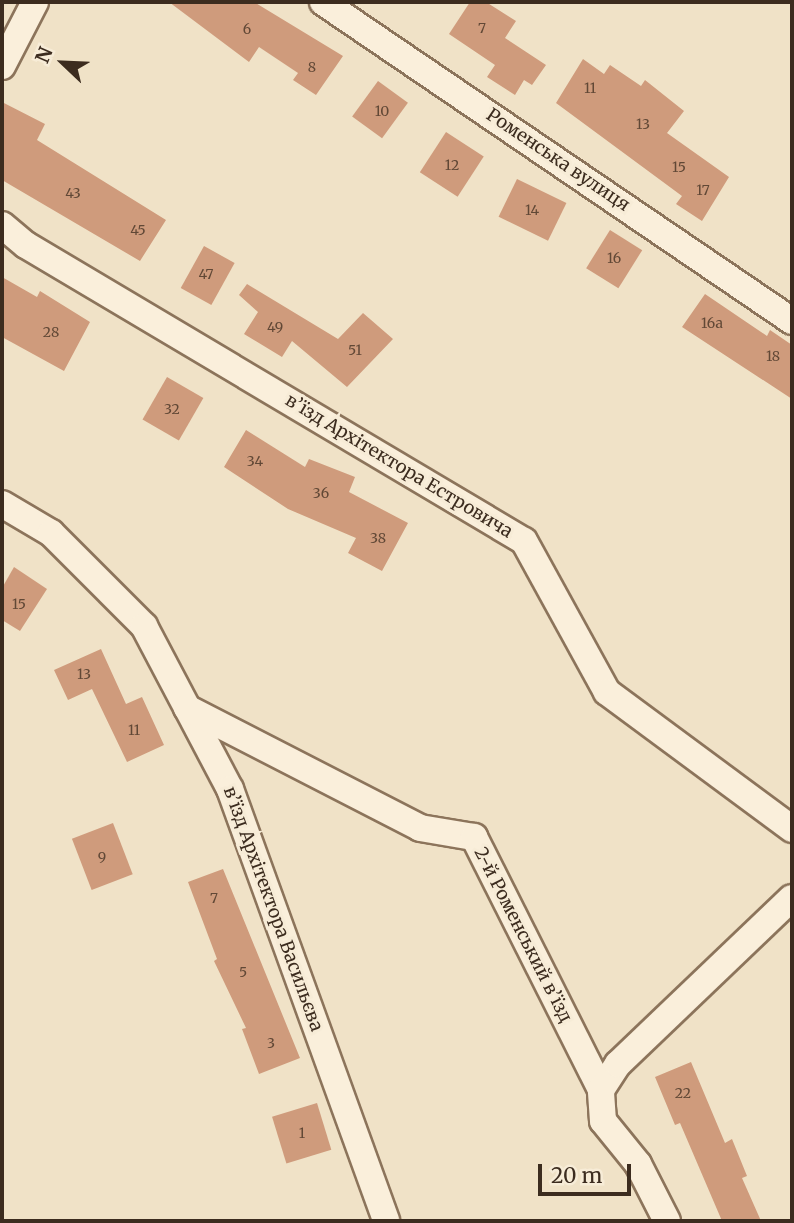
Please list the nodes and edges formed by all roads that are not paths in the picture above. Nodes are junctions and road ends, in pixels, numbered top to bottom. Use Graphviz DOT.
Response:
graph roads {
  1 [pos="35,2"];
  2 [pos="323,2"];
  3 [pos="2,66"];
  4 [pos="2,225"];
  5 [pos="792,321"];
  6 [pos="2,504"];
  7 [pos="187,708"];
  8 [pos="792,829"];
  9 [pos="792,898"];
  10 [pos="601,1090"];
  11 [pos="386,1221"];
  12 [pos="667,1221"];
  1 -- 3 [label="street"];
  2 -- 5 [label="street, Роменська вулиця"];
  4 -- 8 [label="street, в’їзд Архітектора Естровича"];
  6 -- 7 [label="street, в’їзд Архітектора Васильєва"];
  7 -- 10 [label="street, 2-й Роменський в’їзд"];
  7 -- 11 [label="street, в’їзд Архітектора Васильєва"];
  9 -- 10 [label="street"];
  10 -- 12 [label="street, 2-й Роменський в’їзд"];
}
